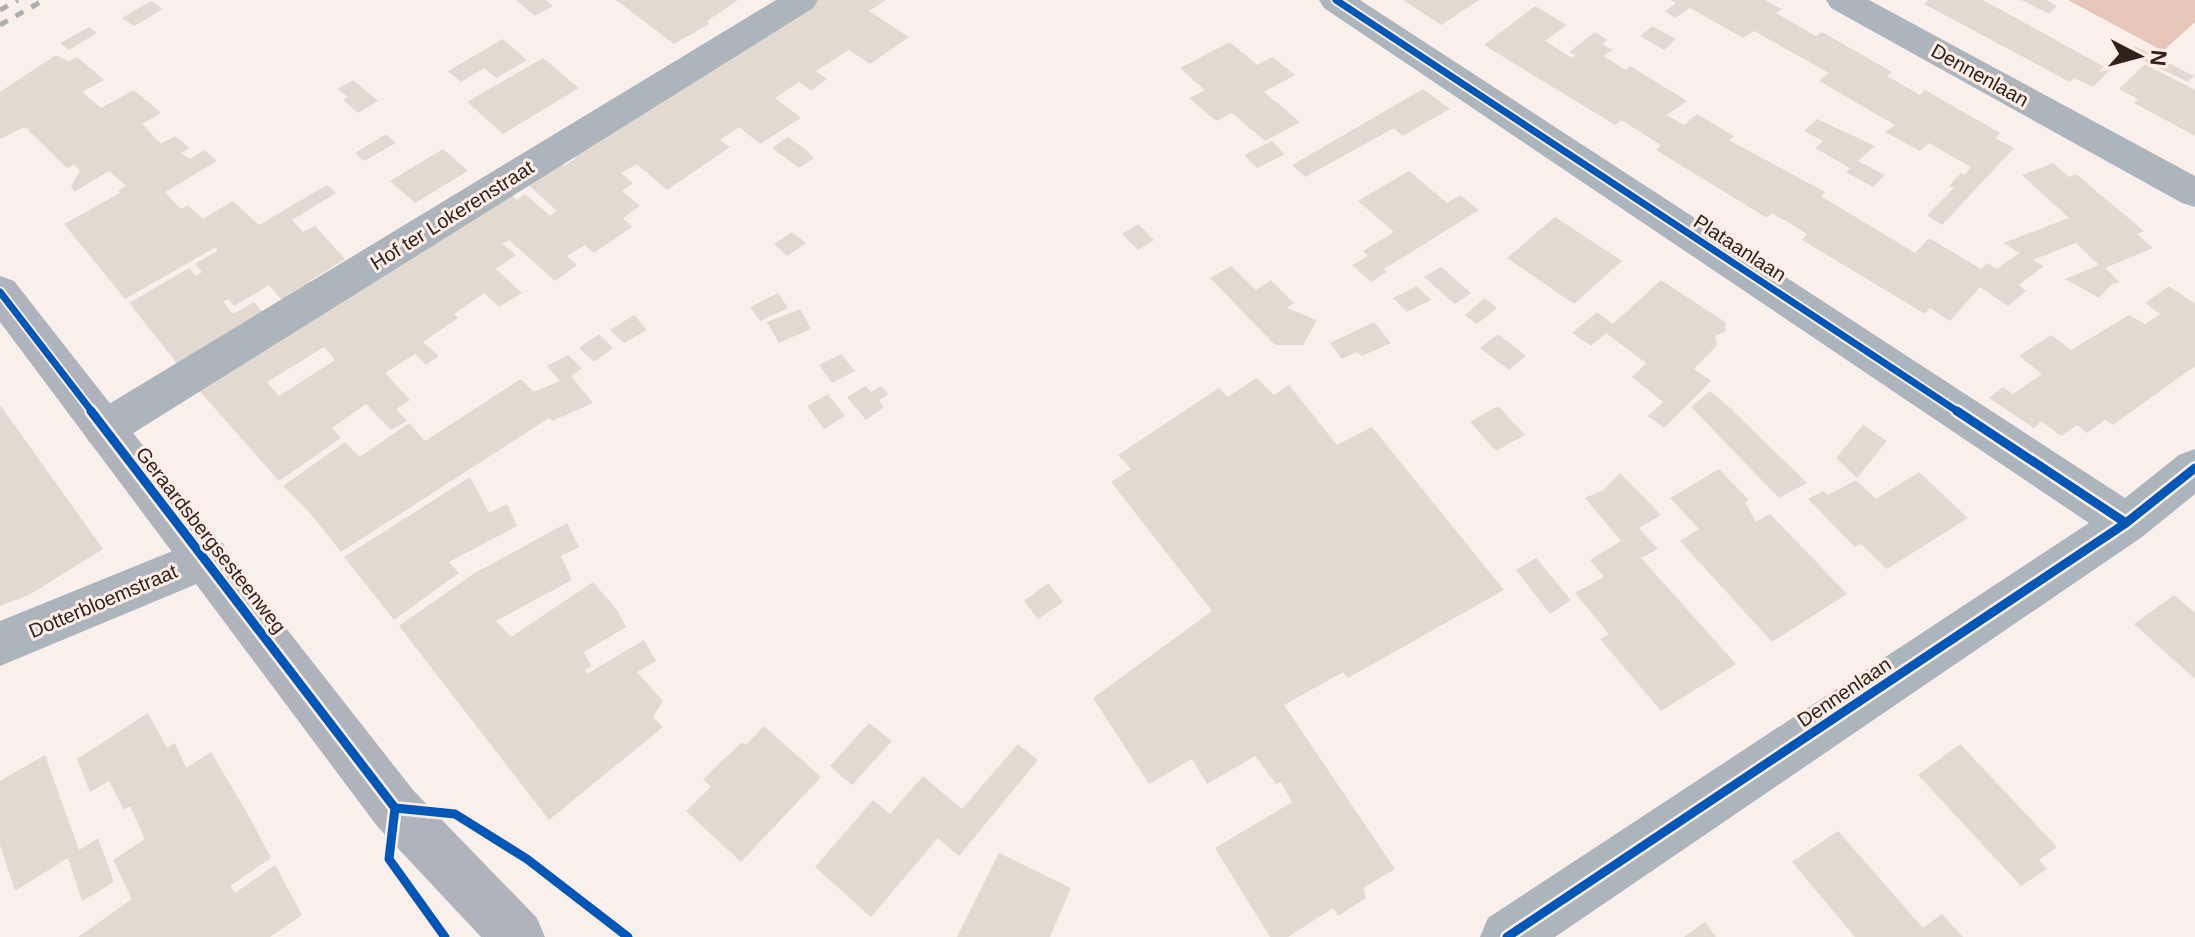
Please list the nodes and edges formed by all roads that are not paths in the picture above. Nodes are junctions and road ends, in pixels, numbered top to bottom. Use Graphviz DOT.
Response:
graph roads {
  1 [pos="801,0"];
  2 [pos="1336,0"];
  3 [pos="1848,1"];
  4 [pos="2158,173"];
  5 [pos="2195,193"];
  6 [pos="2195,215"];
  7 [pos="0,292"];
  8 [pos="104,429"];
  9 [pos="2195,468"];
  10 [pos="2126,523"];
  11 [pos="207,558"];
  12 [pos="0,644"];
  13 [pos="518,937"];
  14 [pos="1507,937"];
  1 -- 8 [label="street, Hof ter Lokerenstraat"];
  2 -- 10 [label="street, Plataanlaan"];
  3 -- 4 [label="street, Dennenlaan"];
  4 -- 5 [label="street, Dennenlaan"];
  4 -- 6 [label="street"];
  7 -- 8 [label="main road, Geraardsbergsesteenweg"];
  8 -- 11 [label="main road, Geraardsbergsesteenweg"];
  9 -- 10 [label="street, Dennenlaan"];
  10 -- 14 [label="street, Dennenlaan"];
  11 -- 12 [label="street, Dotterbloemstraat"];
  11 -- 13 [label="main road, Geraardsbergsesteenweg"];
}
